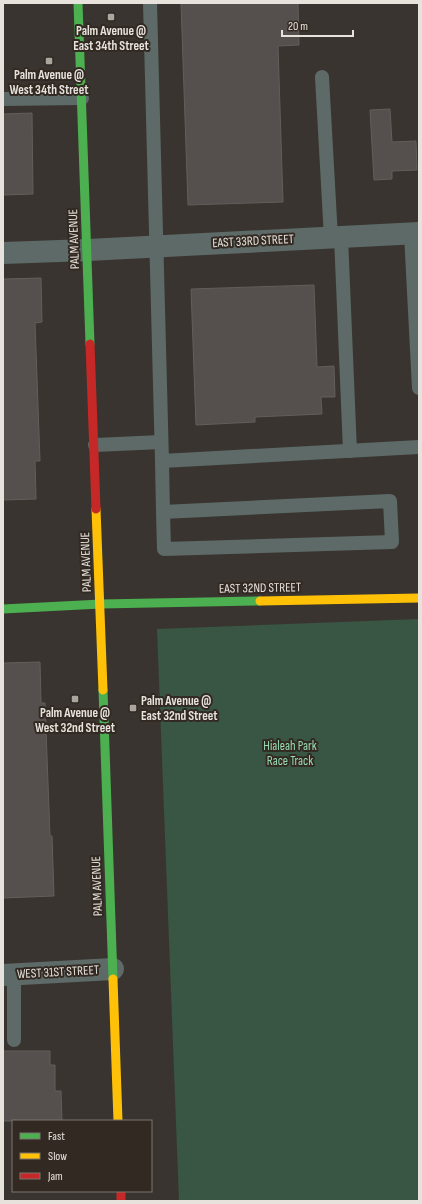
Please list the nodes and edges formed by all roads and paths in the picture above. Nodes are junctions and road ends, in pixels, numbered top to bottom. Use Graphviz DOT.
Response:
graph roads {
  1 [pos="78,3"];
  2 [pos="150,3"];
  3 [pos="322,77"];
  4 [pos="82,98"];
  5 [pos="3,99"];
  6 [pos="415,233"];
  7 [pos="336,237"];
  8 [pos="156,246"];
  9 [pos="88,250"];
  10 [pos="3,253"];
  11 [pos="419,388"];
  12 [pos="161,442"];
  13 [pos="95,445"];
  14 [pos="419,447"];
  15 [pos="350,451"];
  16 [pos="162,461"];
  17 [pos="163,512"];
  18 [pos="419,598"];
  19 [pos="101,604"];
  20 [pos="3,609"];
  21 [pos="113,969"];
  22 [pos="9,974"];
  23 [pos="14,1040"];
  24 [pos="118,1120"];
  1 -- 4 [label="main road, PALM AVENUE"];
  2 -- 8 [label="lane"];
  3 -- 7 [label="lane"];
  4 -- 5 [label="lane"];
  4 -- 9 [label="main road, PALM AVENUE"];
  6 -- 7 [label="street, EAST 33RD STREET"];
  6 -- 11 [label="lane"];
  7 -- 8 [label="street, EAST 33RD STREET"];
  7 -- 15 [label="lane"];
  8 -- 9 [label="street, EAST 33RD STREET"];
  8 -- 12 [label="lane"];
  9 -- 10 [label="street, EAST 33RD STREET"];
  9 -- 13 [label="main road, PALM AVENUE"];
  12 -- 13 [label="lane"];
  12 -- 16 [label="lane"];
  13 -- 19 [label="main road, PALM AVENUE"];
  14 -- 15 [label="lane"];
  15 -- 16 [label="lane"];
  16 -- 17 [label="lane"];
  17 -- 17 [label="lane"];
  18 -- 19 [label="main road, EAST 32ND STREET"];
  19 -- 20 [label="main road, EAST 32ND STREET"];
  19 -- 21 [label="main road, PALM AVENUE"];
  21 -- 22 [label="street, WEST 31ST STREET"];
  21 -- 24 [label="main road, PALM AVENUE"];
  22 -- 23 [label="lane"];
}
